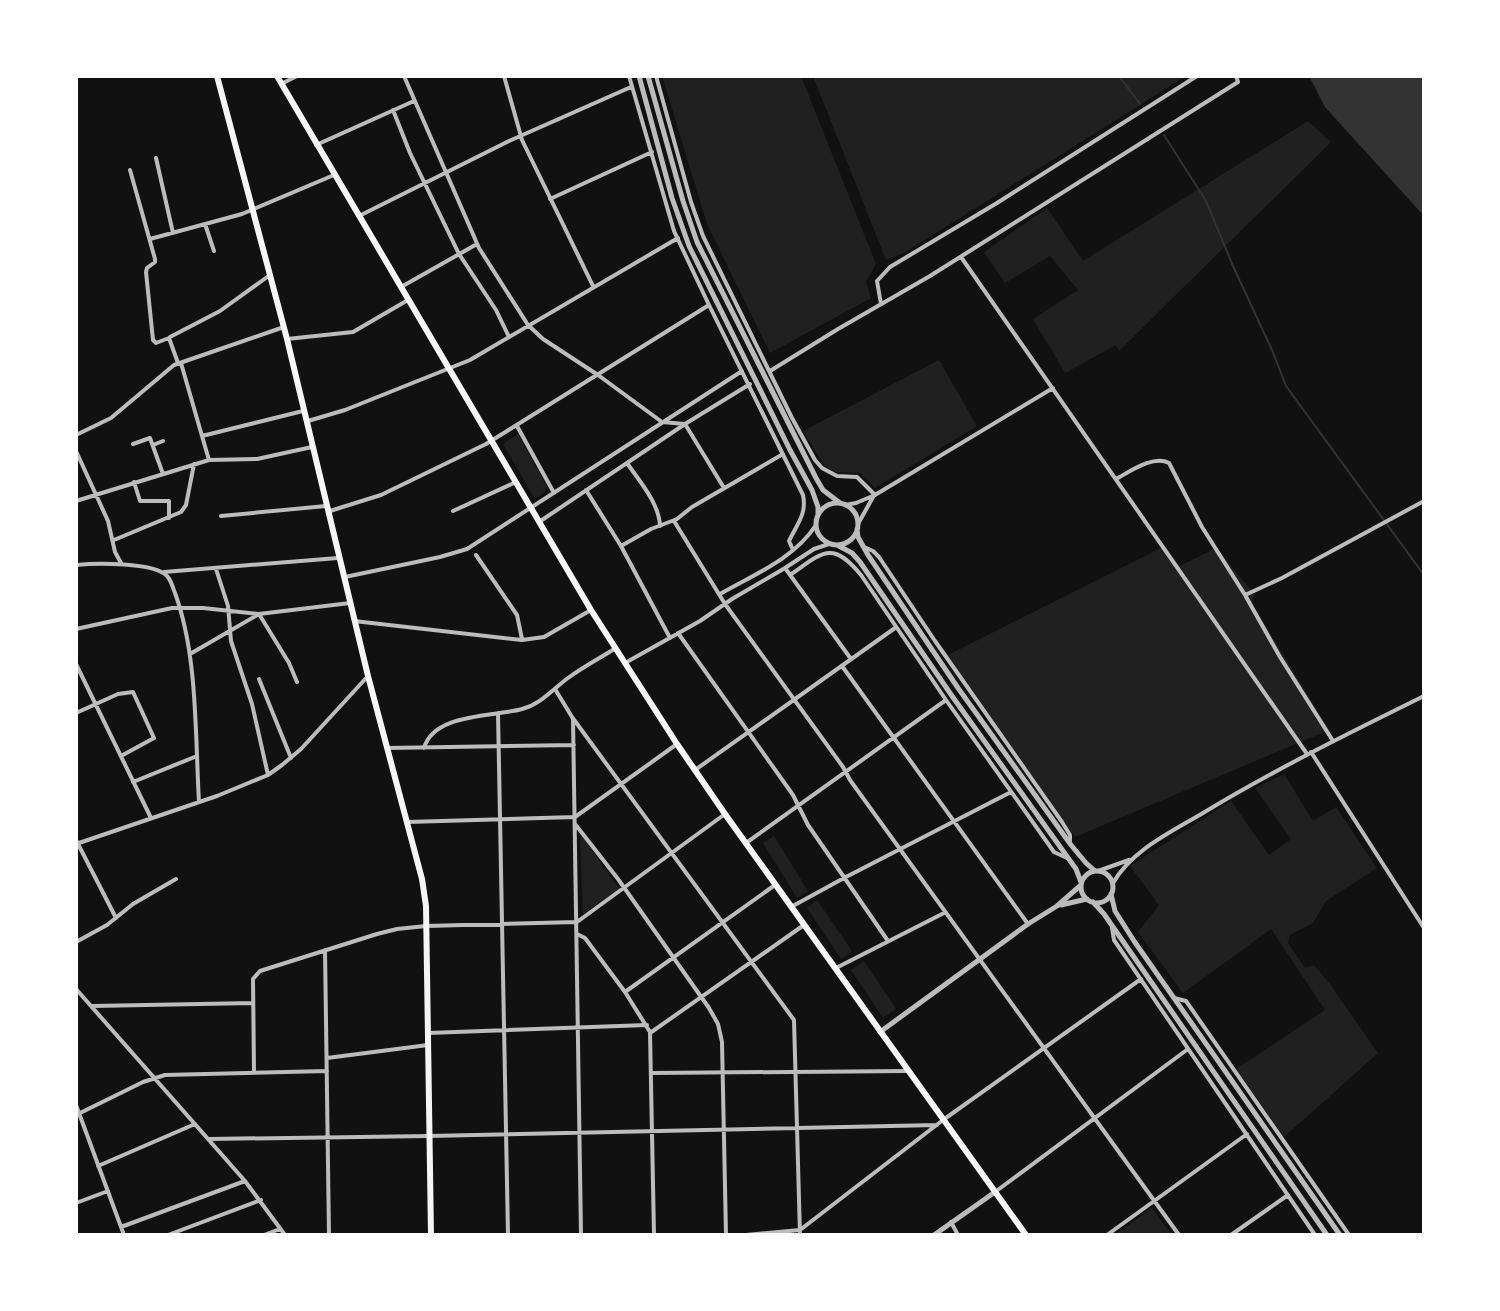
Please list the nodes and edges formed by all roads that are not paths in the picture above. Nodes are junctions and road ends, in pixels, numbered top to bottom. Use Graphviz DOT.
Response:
graph roads {
  1 [pos="277,76"];
  2 [pos="297,76"];
  3 [pos="404,76"];
  4 [pos="504,76"];
  5 [pos="629,76"];
  6 [pos="639,76"];
  7 [pos="648,76"];
  8 [pos="656,76"];
  9 [pos="1197,76"];
  10 [pos="1236,76"];
  11 [pos="216,79"];
  12 [pos="281,84"];
  13 [pos="632,87"];
  14 [pos="414,101"];
  15 [pos="393,110"];
  16 [pos="520,136"];
  17 [pos="316,145"];
  18 [pos="652,152"];
  19 [pos="156,158"];
  20 [pos="130,170"];
  21 [pos="445,173"];
  22 [pos="334,175"];
  23 [pos="425,183"];
  24 [pos="550,199"];
  25 [pos="253,210"];
  26 [pos="359,216"];
  27 [pos="205,224"];
  28 [pos="173,233"];
  29 [pos="678,238"];
  30 [pos="150,239"];
  31 [pos="477,244"];
  32 [pos="214,251"];
  33 [pos="459,254"];
  34 [pos="961,257"];
  35 [pos="270,275"];
  36 [pos="401,287"];
  37 [pos="594,287"];
  38 [pos="408,300"];
  39 [pos="881,304"];
  40 [pos="709,305"];
  41 [pos="528,325"];
  42 [pos="284,327"];
  43 [pos="509,337"];
  44 [pos="169,338"];
  45 [pos="287,339"];
  46 [pos="180,363"];
  47 [pos="449,368"];
  48 [pos="742,371"];
  49 [pos="768,372"];
  50 [pos="598,375"];
  51 [pos="750,384"];
  52 [pos="1053,388"];
  53 [pos="303,411"];
  54 [pos="306,421"];
  55 [pos="662,422"];
  56 [pos="685,424"];
  57 [pos="517,426"];
  58 [pos="76,435"];
  59 [pos="202,436"];
  60 [pos="163,441"];
  61 [pos="492,441"];
  62 [pos="133,444"];
  63 [pos="153,445"];
  64 [pos="312,447"];
  65 [pos="76,451"];
  66 [pos="783,454"];
  67 [pos="209,460"];
  68 [pos="627,463"];
  69 [pos="194,464"];
  70 [pos="163,474"];
  71 [pos="1116,479"];
  72 [pos="134,482"];
  73 [pos="516,482"];
  74 [pos="724,488"];
  75 [pos="586,490"];
  76 [pos="554,493"];
  77 [pos="96,494"];
  78 [pos="875,495"];
  79 [pos="76,501"];
  80 [pos="1424,501"];
  81 [pos="842,504"];
  82 [pos="531,508"];
  83 [pos="327,509"];
  84 [pos="453,511"];
  85 [pos="818,514"];
  86 [pos="221,516"];
  87 [pos="169,518"];
  88 [pos="674,521"];
  89 [pos="539,522"];
  90 [pos="816,525"];
  91 [pos="660,526"];
  92 [pos="858,526"];
  93 [pos="114,540"];
  94 [pos="829,544"];
  95 [pos="837,545"];
  96 [pos="621,546"];
  97 [pos="793,550"];
  98 [pos="476,555"];
  99 [pos="339,558"];
  100 [pos="121,563"];
  101 [pos="76,565"];
  102 [pos="785,568"];
  103 [pos="216,569"];
  104 [pos="161,572"];
  105 [pos="790,575"];
  106 [pos="343,577"];
  107 [pos="720,594"];
  108 [pos="1245,595"];
  109 [pos="350,603"];
  110 [pos="725,604"];
  111 [pos="180,607"];
  112 [pos="591,610"];
  113 [pos="229,612"];
  114 [pos="259,614"];
  115 [pos="354,621"];
  116 [pos="896,628"];
  117 [pos="76,629"];
  118 [pos="230,632"];
  119 [pos="678,633"];
  120 [pos="670,638"];
  121 [pos="522,640"];
  122 [pos="616,648"];
  123 [pos="190,655"];
  124 [pos="851,659"];
  125 [pos="625,663"];
  126 [pos="76,664"];
  127 [pos="842,666"];
  128 [pos="368,676"];
  129 [pos="259,679"];
  130 [pos="297,682"];
  131 [pos="555,689"];
  132 [pos="1424,696"];
  133 [pos="795,700"];
  134 [pos="946,700"];
  135 [pos="95,704"];
  136 [pos="76,713"];
  137 [pos="498,713"];
  138 [pos="572,717"];
  139 [pos="748,732"];
  140 [pos="894,737"];
  141 [pos="1333,741"];
  142 [pos="677,744"];
  143 [pos="574,745"];
  144 [pos="499,746"];
  145 [pos="387,748"];
  146 [pos="424,748"];
  147 [pos="1309,753"];
  148 [pos="121,756"];
  149 [pos="197,756"];
  150 [pos="291,758"];
  151 [pos="695,770"];
  152 [pos="846,772"];
  153 [pos="268,775"];
  154 [pos="133,782"];
  155 [pos="621,784"];
  156 [pos="1011,792"];
  157 [pos="199,802"];
  158 [pos="798,806"];
  159 [pos="725,814"];
  160 [pos="575,817"];
  161 [pos="151,818"];
  162 [pos="500,819"];
  163 [pos="955,821"];
  164 [pos="407,822"];
  165 [pos="575,824"];
  166 [pos="77,842"];
  167 [pos="745,843"];
  168 [pos="900,850"];
  169 [pos="672,853"];
  170 [pos="1135,857"];
  171 [pos="1069,859"];
  172 [pos="1097,871"];
  173 [pos="844,878"];
  174 [pos="176,879"];
  175 [pos="1113,883"];
  176 [pos="1081,884"];
  177 [pos="775,885"];
  178 [pos="624,888"];
  179 [pos="1111,894"];
  180 [pos="1090,901"];
  181 [pos="1057,906"];
  182 [pos="791,907"];
  183 [pos="944,913"];
  184 [pos="116,918"];
  185 [pos="577,922"];
  186 [pos="722,922"];
  187 [pos="502,924"];
  188 [pos="1028,924"];
  189 [pos="804,925"];
  190 [pos="426,926"];
  191 [pos="1111,926"];
  192 [pos="1424,928"];
  193 [pos="577,934"];
  194 [pos="888,941"];
  195 [pos="76,942"];
  196 [pos="325,950"];
  197 [pos="673,958"];
  198 [pos="979,960"];
  199 [pos="752,962"];
  200 [pos="836,969"];
  201 [pos="1141,979"];
  202 [pos="76,989"];
  203 [pos="625,992"];
  204 [pos="1173,997"];
  205 [pos="702,998"];
  206 [pos="253,1003"];
  207 [pos="91,1006"];
  208 [pos="647,1025"];
  209 [pos="578,1027"];
  210 [pos="504,1030"];
  211 [pos="880,1032"];
  212 [pos="428,1033"];
  213 [pos="650,1033"];
  214 [pos="428,1045"];
  215 [pos="1044,1048"];
  216 [pos="1188,1049"];
  217 [pos="327,1058"];
  218 [pos="327,1071"];
  219 [pos="908,1071"];
  220 [pos="254,1072"];
  221 [pos="795,1072"];
  222 [pos="651,1073"];
  223 [pos="722,1073"];
  224 [pos="154,1078"];
  225 [pos="76,1105"];
  226 [pos="78,1114"];
  227 [pos="1095,1118"];
  228 [pos="940,1123"];
  229 [pos="195,1124"];
  230 [pos="796,1128"];
  231 [pos="723,1129"];
  232 [pos="651,1130"];
  233 [pos="580,1133"];
  234 [pos="1247,1134"];
  235 [pos="506,1135"];
  236 [pos="429,1136"];
  237 [pos="328,1138"];
  238 [pos="209,1139"];
  239 [pos="98,1166"];
  240 [pos="245,1181"];
  241 [pos="108,1191"];
  242 [pos="995,1192"];
  243 [pos="1288,1195"];
  244 [pos="261,1200"];
  245 [pos="1154,1201"];
  246 [pos="76,1203"];
  247 [pos="951,1222"];
  248 [pos="121,1227"];
  249 [pos="281,1228"];
  250 [pos="800,1232"];
  251 [pos="124,1235"];
  252 [pos="168,1235"];
  253 [pos="264,1235"];
  254 [pos="285,1235"];
  255 [pos="329,1235"];
  256 [pos="431,1235"];
  257 [pos="508,1235"];
  258 [pos="581,1235"];
  259 [pos="654,1235"];
  260 [pos="726,1235"];
  261 [pos="746,1235"];
  262 [pos="934,1235"];
  263 [pos="958,1235"];
  264 [pos="1026,1235"];
  265 [pos="1107,1235"];
  266 [pos="1179,1235"];
  267 [pos="1231,1235"];
  268 [pos="1315,1235"];
  269 [pos="1327,1235"];
  270 [pos="1340,1235"];
  271 [pos="1349,1235"];
  1 -- 12 [label="main road"];
  2 -- 12 [label="street"];
  3 -- 14 [label="street"];
  4 -- 16 [label="street"];
  5 -- 13 [label="street"];
  6 -- 85 [label="street"];
  7 -- 49 [label="street"];
  8 -- 49 [label="street"];
  9 -- 39 [label="street"];
  10 -- 34 [label="street"];
  11 -- 25 [label="main road"];
  12 -- 17 [label="main road"];
  13 -- 16 [label="street"];
  13 -- 18 [label="street"];
  14 -- 15 [label="street"];
  14 -- 21 [label="street"];
  15 -- 17 [label="street"];
  15 -- 23 [label="street"];
  16 -- 21 [label="street"];
  16 -- 24 [label="street"];
  17 -- 22 [label="main road"];
  18 -- 24 [label="street"];
  18 -- 29 [label="street"];
  19 -- 28 [label="street"];
  20 -- 30 [label="street"];
  21 -- 23 [label="street"];
  21 -- 31 [label="street"];
  22 -- 25 [label="street"];
  22 -- 26 [label="main road"];
  23 -- 26 [label="street"];
  23 -- 33 [label="street"];
  24 -- 37 [label="street"];
  25 -- 27 [label="street"];
  25 -- 35 [label="main road"];
  26 -- 36 [label="main road"];
  27 -- 28 [label="street"];
  27 -- 32 [label="street"];
  28 -- 30 [label="street"];
  29 -- 37 [label="street"];
  29 -- 40 [label="street"];
  30 -- 44 [label="street"];
  31 -- 33 [label="street"];
  31 -- 41 [label="street"];
  33 -- 36 [label="street"];
  33 -- 43 [label="street"];
  34 -- 39 [label="street"];
  34 -- 52 [label="street"];
  35 -- 42 [label="main road"];
  35 -- 44 [label="street"];
  36 -- 38 [label="main road"];
  37 -- 41 [label="street"];
  38 -- 45 [label="street"];
  38 -- 47 [label="main road"];
  39 -- 49 [label="street"];
  40 -- 48 [label="street"];
  40 -- 50 [label="street"];
  41 -- 43 [label="street"];
  41 -- 50 [label="street"];
  42 -- 45 [label="main road"];
  42 -- 46 [label="street"];
  43 -- 47 [label="street"];
  44 -- 46 [label="street"];
  45 -- 53 [label="main road"];
  46 -- 58 [label="street"];
  46 -- 59 [label="street"];
  47 -- 54 [label="street"];
  47 -- 61 [label="main road"];
  48 -- 51 [label="street"];
  48 -- 55 [label="street"];
  49 -- 78 [label="street"];
  49 -- 81 [label="street"];
  50 -- 55 [label="street"];
  50 -- 57 [label="street"];
  51 -- 56 [label="street"];
  51 -- 66 [label="street"];
  52 -- 71 [label="street"];
  52 -- 78 [label="street"];
  53 -- 54 [label="main road"];
  53 -- 59 [label="street"];
  54 -- 64 [label="main road"];
  55 -- 56 [label="street"];
  55 -- 76 [label="street"];
  56 -- 68 [label="street"];
  56 -- 74 [label="street"];
  57 -- 61 [label="street"];
  57 -- 76 [label="street"];
  59 -- 67 [label="street"];
  60 -- 63 [label="street"];
  61 -- 73 [label="main road"];
  61 -- 83 [label="street"];
  62 -- 63 [label="street"];
  63 -- 70 [label="street"];
  64 -- 67 [label="street"];
  64 -- 83 [label="main road"];
  65 -- 77 [label="street"];
  66 -- 74 [label="street"];
  66 -- 97 [label="street"];
  67 -- 69 [label="street"];
  68 -- 75 [label="street"];
  68 -- 91 [label="street"];
  69 -- 70 [label="street"];
  69 -- 87 [label="street"];
  70 -- 72 [label="street"];
  71 -- 108 [label="street"];
  71 -- 147 [label="street"];
  72 -- 77 [label="street"];
  72 -- 87 [label="street"];
  73 -- 82 [label="main road"];
  73 -- 84 [label="street"];
  74 -- 88 [label="street"];
  75 -- 89 [label="street"];
  75 -- 96 [label="street"];
  76 -- 82 [label="street"];
  77 -- 79 [label="street"];
  77 -- 93 [label="street"];
  78 -- 81 [label="street"];
  78 -- 92 [label="street"];
  80 -- 108 [label="street"];
  81 -- 85 [label="street"];
  81 -- 92 [label="street"];
  82 -- 89 [label="main road"];
  82 -- 106 [label="street"];
  83 -- 86 [label="street"];
  83 -- 99 [label="main road"];
  85 -- 90 [label="street"];
  87 -- 93 [label="street"];
  88 -- 91 [label="street"];
  88 -- 107 [label="street"];
  89 -- 112 [label="main road"];
  90 -- 94 [label="street"];
  90 -- 97 [label="street"];
  91 -- 96 [label="street"];
  92 -- 95 [label="street"];
  92 -- 172 [label="street"];
  93 -- 100 [label="street"];
  94 -- 95 [label="street"];
  94 -- 102 [label="street"];
  95 -- 171 [label="street"];
  96 -- 120 [label="street"];
  97 -- 107 [label="street"];
  98 -- 121 [label="street"];
  99 -- 103 [label="street"];
  99 -- 106 [label="main road"];
  100 -- 101 [label="street"];
  100 -- 104 [label="street"];
  102 -- 105 [label="street"];
  102 -- 110 [label="street"];
  103 -- 104 [label="street"];
  103 -- 113 [label="street"];
  104 -- 111 [label="street"];
  105 -- 116 [label="street"];
  105 -- 124 [label="street"];
  106 -- 109 [label="main road"];
  107 -- 110 [label="street"];
  108 -- 141 [label="street"];
  109 -- 114 [label="street"];
  109 -- 115 [label="main road"];
  110 -- 119 [label="street"];
  110 -- 133 [label="street"];
  111 -- 113 [label="street"];
  111 -- 117 [label="street"];
  111 -- 123 [label="street"];
  112 -- 121 [label="street"];
  112 -- 122 [label="main road"];
  113 -- 114 [label="street"];
  113 -- 118 [label="street"];
  114 -- 118 [label="street"];
  114 -- 130 [label="street"];
  115 -- 121 [label="street"];
  115 -- 128 [label="main road"];
  116 -- 124 [label="street"];
  116 -- 134 [label="street"];
  118 -- 123 [label="street"];
  118 -- 153 [label="street"];
  119 -- 120 [label="street"];
  119 -- 139 [label="street"];
  120 -- 125 [label="street"];
  122 -- 125 [label="main road"];
  122 -- 131 [label="street"];
  123 -- 149 [label="street"];
  124 -- 127 [label="street"];
  125 -- 142 [label="main road"];
  126 -- 135 [label="street"];
  127 -- 133 [label="street"];
  127 -- 140 [label="street"];
  128 -- 145 [label="main road"];
  128 -- 150 [label="street"];
  129 -- 150 [label="street"];
  131 -- 137 [label="street"];
  131 -- 138 [label="street"];
  132 -- 141 [label="street"];
  133 -- 139 [label="street"];
  133 -- 152 [label="street"];
  134 -- 140 [label="street"];
  134 -- 156 [label="street"];
  135 -- 136 [label="street"];
  135 -- 148 [label="street"];
  135 -- 148 [label="street"];
  137 -- 144 [label="street"];
  137 -- 146 [label="street"];
  138 -- 143 [label="street"];
  138 -- 155 [label="street"];
  139 -- 151 [label="street"];
  139 -- 158 [label="street"];
  140 -- 152 [label="street"];
  140 -- 163 [label="street"];
  141 -- 147 [label="street"];
  142 -- 151 [label="main road"];
  142 -- 155 [label="street"];
  143 -- 144 [label="street"];
  143 -- 160 [label="street"];
  144 -- 146 [label="street"];
  144 -- 162 [label="street"];
  145 -- 146 [label="street"];
  145 -- 164 [label="main road"];
  147 -- 170 [label="street"];
  147 -- 192 [label="street"];
  148 -- 154 [label="street"];
  149 -- 154 [label="street"];
  149 -- 157 [label="street"];
  150 -- 153 [label="street"];
  151 -- 159 [label="main road"];
  152 -- 158 [label="street"];
  152 -- 168 [label="street"];
  153 -- 157 [label="street"];
  154 -- 161 [label="street"];
  155 -- 160 [label="street"];
  155 -- 169 [label="street"];
  156 -- 163 [label="street"];
  156 -- 171 [label="street"];
  157 -- 161 [label="street"];
  158 -- 167 [label="street"];
  158 -- 173 [label="street"];
  159 -- 167 [label="main road"];
  159 -- 169 [label="street"];
  160 -- 162 [label="street"];
  160 -- 165 [label="street"];
  161 -- 166 [label="street"];
  162 -- 164 [label="street"];
  162 -- 187 [label="street"];
  163 -- 168 [label="street"];
  163 -- 188 [label="street"];
  164 -- 190 [label="main road"];
  165 -- 178 [label="street"];
  165 -- 185 [label="street"];
  166 -- 184 [label="street"];
  167 -- 177 [label="main road"];
  168 -- 173 [label="street"];
  168 -- 183 [label="street"];
  169 -- 178 [label="street"];
  169 -- 186 [label="street"];
  170 -- 172 [label="street"];
  170 -- 175 [label="street"];
  171 -- 176 [label="street"];
  172 -- 175 [label="street"];
  172 -- 176 [label="street"];
  173 -- 182 [label="street"];
  173 -- 194 [label="street"];
  174 -- 184 [label="street"];
  175 -- 179 [label="street"];
  176 -- 180 [label="street"];
  176 -- 181 [label="street"];
  177 -- 182 [label="main road"];
  177 -- 186 [label="street"];
  178 -- 185 [label="street"];
  178 -- 197 [label="street"];
  179 -- 180 [label="street"];
  179 -- 204 [label="street"];
  180 -- 181 [label="street"];
  180 -- 191 [label="street"];
  181 -- 188 [label="street"];
  182 -- 189 [label="main road"];
  183 -- 194 [label="street"];
  183 -- 198 [label="street"];
  184 -- 195 [label="street"];
  185 -- 187 [label="street"];
  185 -- 193 [label="street"];
  186 -- 197 [label="street"];
  186 -- 199 [label="street"];
  187 -- 190 [label="street"];
  187 -- 210 [label="street"];
  188 -- 198 [label="street"];
  189 -- 199 [label="street"];
  189 -- 200 [label="main road"];
  190 -- 196 [label="street"];
  190 -- 212 [label="main road"];
  191 -- 201 [label="street"];
  191 -- 269 [label="street"];
  193 -- 203 [label="street"];
  193 -- 209 [label="street"];
  194 -- 200 [label="street"];
  196 -- 206 [label="street"];
  196 -- 217 [label="street"];
  197 -- 203 [label="street"];
  197 -- 205 [label="street"];
  198 -- 211 [label="street"];
  198 -- 215 [label="street"];
  199 -- 205 [label="street"];
  199 -- 221 [label="street"];
  200 -- 211 [label="main road"];
  201 -- 215 [label="street"];
  201 -- 216 [label="street"];
  202 -- 207 [label="street"];
  203 -- 208 [label="street"];
  204 -- 270 [label="street"];
  204 -- 271 [label="street"];
  205 -- 213 [label="street"];
  205 -- 223 [label="street"];
  206 -- 207 [label="street"];
  206 -- 220 [label="street"];
  207 -- 224 [label="street"];
  208 -- 209 [label="street"];
  208 -- 213 [label="street"];
  209 -- 210 [label="street"];
  209 -- 233 [label="street"];
  210 -- 212 [label="street"];
  210 -- 235 [label="street"];
  211 -- 219 [label="main road"];
  212 -- 214 [label="main road"];
  213 -- 222 [label="street"];
  214 -- 217 [label="street"];
  214 -- 236 [label="main road"];
  215 -- 227 [label="street"];
  215 -- 228 [label="street"];
  216 -- 227 [label="street"];
  216 -- 234 [label="street"];
  217 -- 218 [label="street"];
  218 -- 220 [label="street"];
  218 -- 237 [label="street"];
  219 -- 221 [label="street"];
  219 -- 228 [label="main road"];
  220 -- 224 [label="street"];
  221 -- 223 [label="street"];
  221 -- 230 [label="street"];
  222 -- 223 [label="street"];
  222 -- 232 [label="street"];
  223 -- 231 [label="street"];
  224 -- 226 [label="street"];
  224 -- 229 [label="street"];
  225 -- 226 [label="street"];
  226 -- 239 [label="street"];
  227 -- 242 [label="street"];
  227 -- 245 [label="street"];
  228 -- 230 [label="street"];
  228 -- 242 [label="main road"];
  228 -- 250 [label="street"];
  229 -- 238 [label="street"];
  229 -- 239 [label="street"];
  230 -- 231 [label="street"];
  230 -- 250 [label="street"];
  231 -- 232 [label="street"];
  231 -- 260 [label="street"];
  232 -- 233 [label="street"];
  232 -- 259 [label="street"];
  233 -- 235 [label="street"];
  233 -- 258 [label="street"];
  234 -- 243 [label="street"];
  234 -- 245 [label="street"];
  235 -- 236 [label="street"];
  235 -- 257 [label="street"];
  236 -- 237 [label="street"];
  236 -- 256 [label="main road"];
  237 -- 238 [label="street"];
  237 -- 255 [label="street"];
  238 -- 240 [label="street"];
  239 -- 241 [label="street"];
  240 -- 244 [label="street"];
  240 -- 248 [label="street"];
  241 -- 246 [label="street"];
  241 -- 248 [label="street"];
  242 -- 247 [label="street"];
  242 -- 264 [label="main road"];
  243 -- 267 [label="street"];
  243 -- 268 [label="street"];
  244 -- 249 [label="street"];
  244 -- 252 [label="street"];
  245 -- 265 [label="street"];
  245 -- 266 [label="street"];
  247 -- 262 [label="street"];
  247 -- 263 [label="street"];
  248 -- 251 [label="street"];
  249 -- 253 [label="street"];
  249 -- 254 [label="street"];
  250 -- 261 [label="street"];
}
